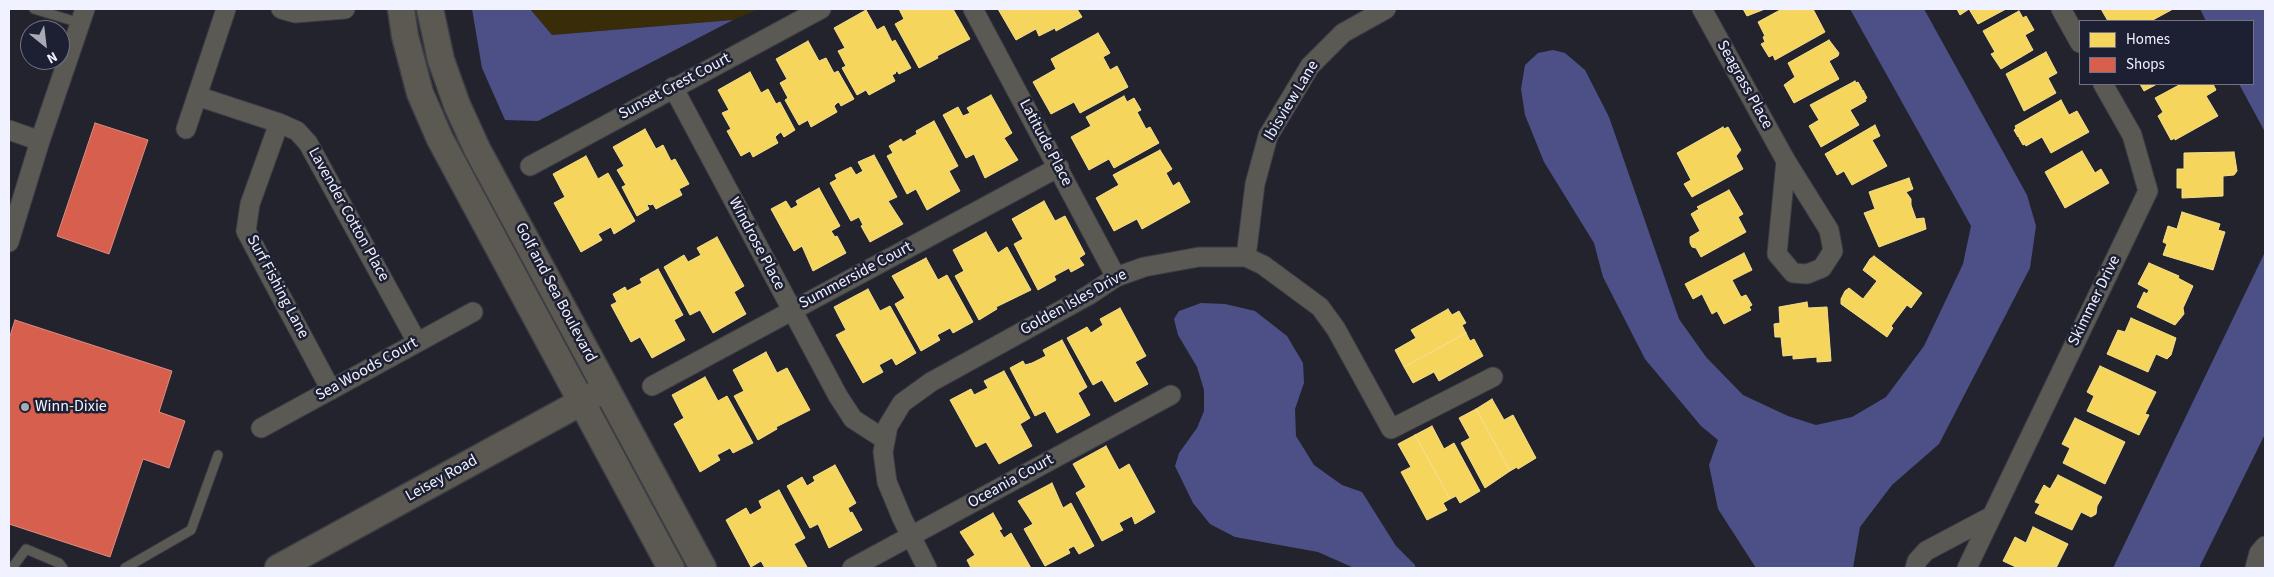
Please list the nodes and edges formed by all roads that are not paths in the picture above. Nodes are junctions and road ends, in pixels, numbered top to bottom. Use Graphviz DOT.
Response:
graph roads {
  1 [pos="34,9"];
  2 [pos="226,9"];
  3 [pos="281,9"];
  4 [pos="345,9"];
  5 [pos="401,9"];
  6 [pos="430,9"];
  7 [pos="821,9"];
  8 [pos="973,9"];
  9 [pos="1386,9"];
  10 [pos="1702,9"];
  11 [pos="2061,9"];
  12 [pos="83,16"];
  13 [pos="2079,41"];
  14 [pos="2104,85"];
  15 [pos="673,87"];
  16 [pos="197,96"];
  17 [pos="279,123"];
  18 [pos="186,129"];
  19 [pos="9,130"];
  20 [pos="40,142"];
  21 [pos="1786,161"];
  22 [pos="530,166"];
  23 [pos="1059,167"];
  24 [pos="9,242"];
  25 [pos="1246,257"];
  26 [pos="1116,277"];
  27 [pos="792,310"];
  28 [pos="473,312"];
  29 [pos="418,342"];
  30 [pos="1493,377"];
  31 [pos="652,386"];
  32 [pos="606,389"];
  33 [pos="331,390"];
  34 [pos="1171,395"];
  35 [pos="582,402"];
  36 [pos="261,428"];
  37 [pos="884,439"];
  38 [pos="218,455"];
  39 [pos="1992,516"];
  40 [pos="911,536"];
  41 [pos="2265,546"];
  42 [pos="12,568"];
  43 [pos="63,568"];
  44 [pos="125,568"];
  45 [pos="278,568"];
  46 [pos="671,568"];
  47 [pos="703,568"];
  48 [pos="852,568"];
  49 [pos="927,568"];
  50 [pos="1915,568"];
  51 [pos="1967,568"];
  52 [pos="2254,568"];
  1 -- 12 [label="lane"];
  2 -- 16 [label="street"];
  3 -- 4 [label="street"];
  5 -- 35 [label="street, Golf and Sea Boulevard"];
  6 -- 32 [label="street, Golf and Sea Boulevard"];
  7 -- 15 [label="street, Sunset Crest Court"];
  8 -- 23 [label="street, Latitude Place"];
  9 -- 25 [label="street, Ibisview Lane"];
  10 -- 21 [label="street, Seagrass Place"];
  11 -- 13 [label="street"];
  12 -- 20 [label="street"];
  14 -- 39 [label="street, Skimmer Drive"];
  15 -- 22 [label="street, Sunset Crest Court"];
  15 -- 27 [label="street, Windrose Place"];
  16 -- 17 [label="street, Lavender Cotton Place"];
  16 -- 18 [label="street"];
  17 -- 29 [label="street, Lavender Cotton Place"];
  17 -- 33 [label="street, Surf Fishing Lane"];
  19 -- 20 [label="street"];
  20 -- 24 [label="street"];
  21 -- 21 [label="street, Seagrass Place"];
  23 -- 26 [label="street, Latitude Place"];
  23 -- 27 [label="street, Summerside Court"];
  25 -- 26 [label="street, Golden Isles Drive"];
  25 -- 30 [label="street, Golden Isles Drive"];
  26 -- 37 [label="street, Golden Isles Drive"];
  27 -- 31 [label="street, Summerside Court"];
  27 -- 37 [label="street, Windrose Place"];
  28 -- 29 [label="street, Sea Woods Court"];
  29 -- 33 [label="street, Sea Woods Court"];
  32 -- 35 [label="street, Leisey Road"];
  32 -- 47 [label="street, Golf and Sea Boulevard"];
  33 -- 36 [label="street, Sea Woods Court"];
  34 -- 40 [label="street, Oceania Court"];
  35 -- 45 [label="street, Leisey Road"];
  35 -- 46 [label="street, Golf and Sea Boulevard"];
  37 -- 40 [label="street, Golden Isles Drive"];
  38 -- 44 [label="lane"];
  39 -- 50 [label="street"];
  39 -- 51 [label="street, Skimmer Drive"];
  40 -- 48 [label="street, Oceania Court"];
  40 -- 49 [label="street, Golden Isles Drive"];
  41 -- 52 [label="street"];
  42 -- 43 [label="lane"];
}
